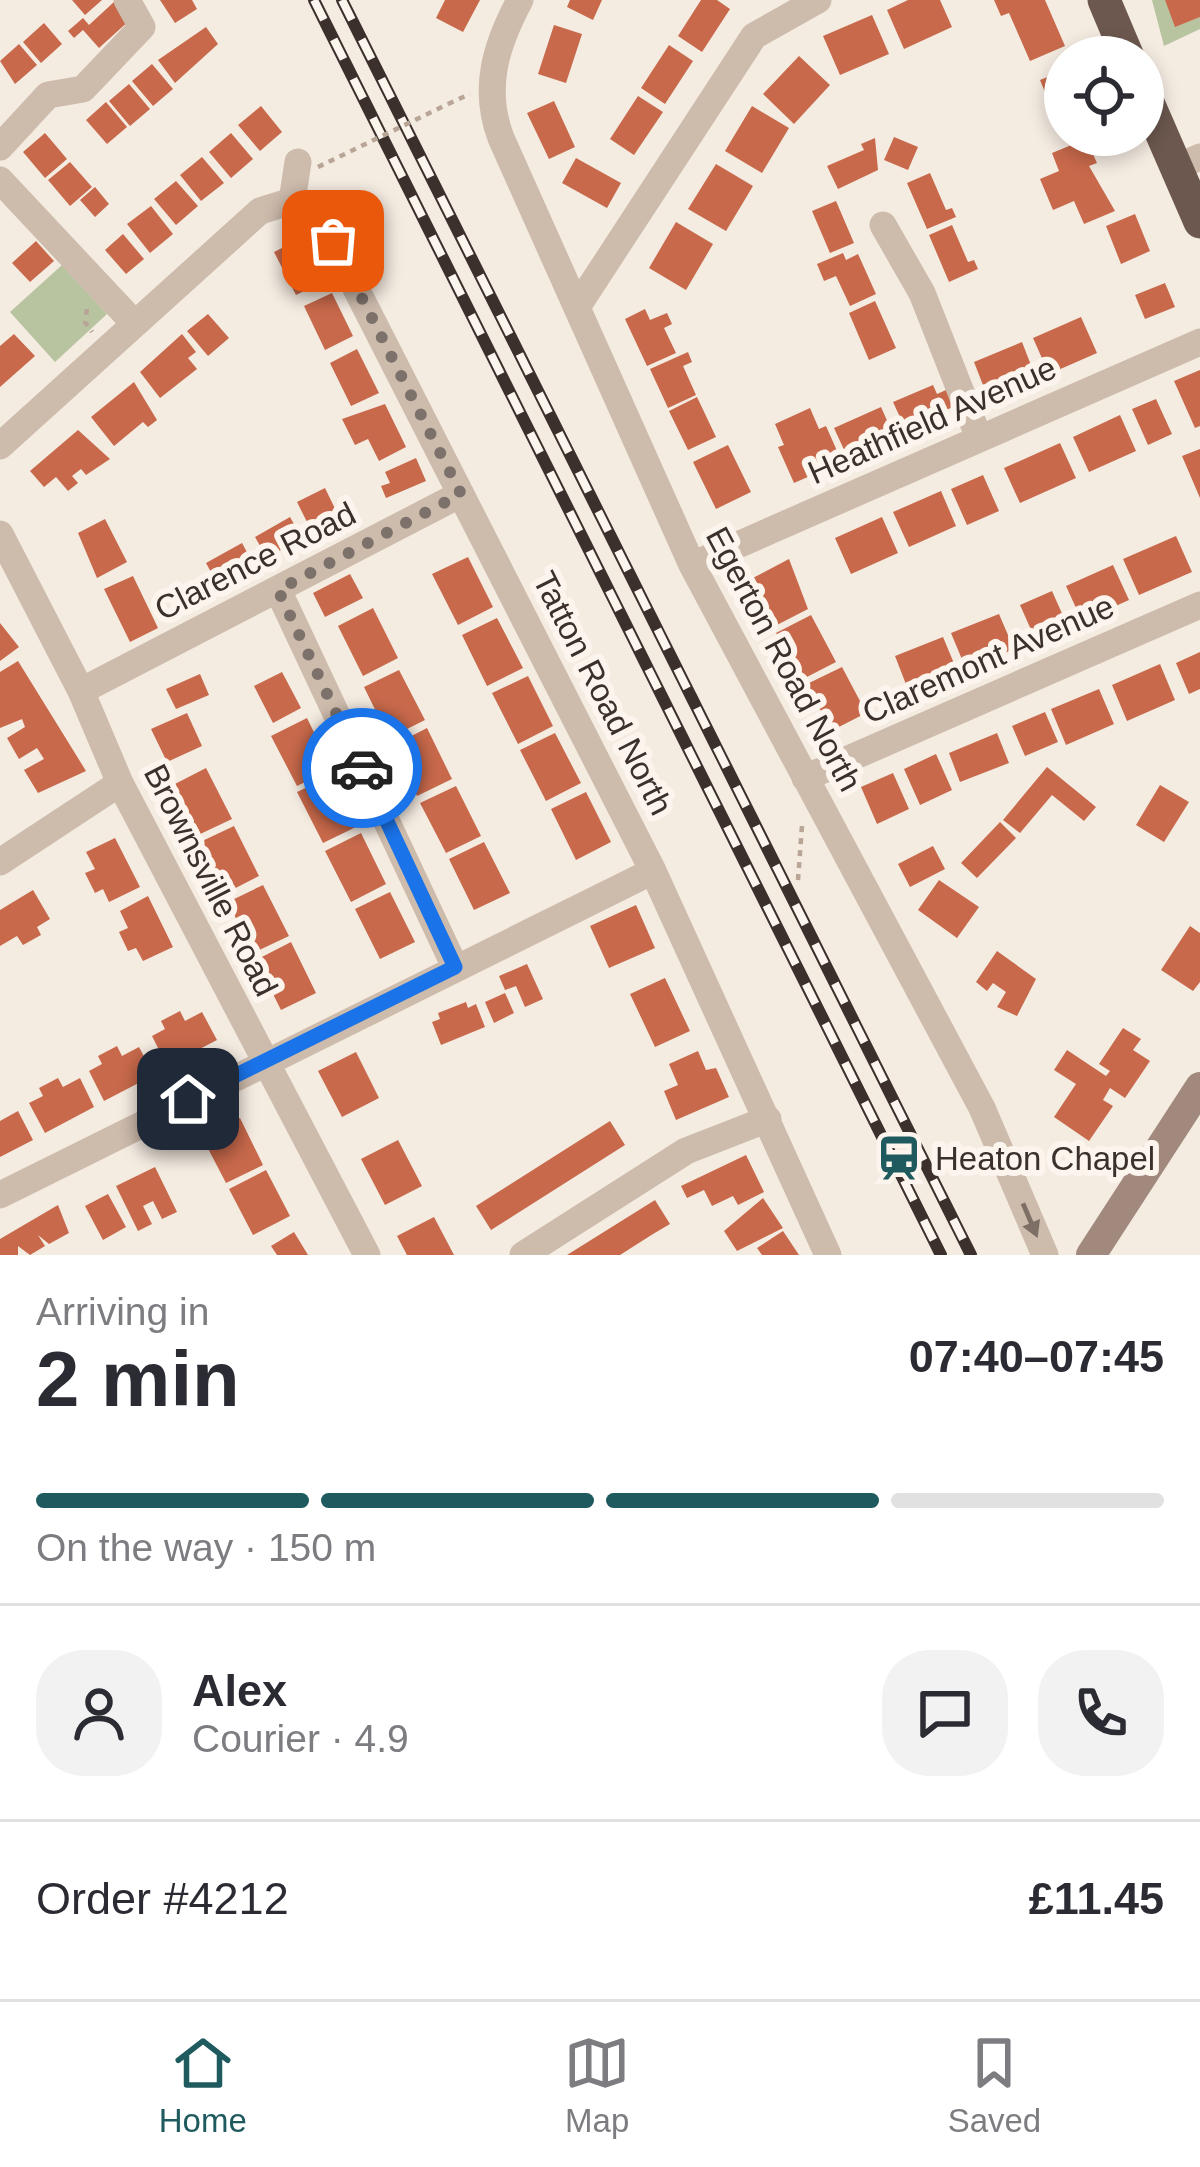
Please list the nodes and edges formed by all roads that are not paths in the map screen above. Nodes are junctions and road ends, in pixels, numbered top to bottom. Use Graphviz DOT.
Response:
graph roads {
  1 [pos="128,0"];
  2 [pos="520,0"];
  3 [pos="818,0"];
  4 [pos="1104,0"];
  5 [pos="1120,36"];
  6 [pos="1164,124"];
  7 [pos="0,147"];
  8 [pos="1188,162"];
  9 [pos="308,165"];
  10 [pos="0,180"];
  11 [pos="283,202"];
  12 [pos="1200,222"];
  13 [pos="883,225"];
  14 [pos="579,304"];
  15 [pos="135,323"];
  16 [pos="1200,342"];
  17 [pos="979,438"];
  18 [pos="0,446"];
  19 [pos="461,494"];
  20 [pos="0,534"];
  21 [pos="692,565"];
  22 [pos="278,590"];
  23 [pos="1200,605"];
  24 [pos="81,691"];
  25 [pos="805,778"];
  26 [pos="120,782"];
  27 [pos="0,862"];
  28 [pos="653,871"];
  29 [pos="455,967"];
  30 [pos="263,1061"];
  31 [pos="1200,1087"];
  32 [pos="768,1119"];
  33 [pos="0,1195"];
  34 [pos="367,1255"];
  35 [pos="523,1255"];
  36 [pos="828,1255"];
  37 [pos="1045,1255"];
  38 [pos="1091,1255"];
  1 -- 7 [label="street"];
  2 -- 14 [label="street, Egerton Road North"];
  3 -- 14 [label="street"];
  4 -- 5 [label="highway"];
  6 -- 8 [label="highway"];
  8 -- 12 [label="highway"];
  9 -- 11 [label="street"];
  10 -- 15 [label="street"];
  11 -- 15 [label="street"];
  11 -- 19 [label="street, Tatton Road North"];
  13 -- 17 [label="street"];
  14 -- 21 [label="street, Egerton Road North"];
  15 -- 18 [label="street"];
  16 -- 17 [label="street, Heathfield Avenue"];
  17 -- 21 [label="street, Heathfield Avenue"];
  19 -- 22 [label="street, Clarence Road"];
  19 -- 28 [label="street, Tatton Road North"];
  20 -- 24 [label="street, Brownsville Road"];
  21 -- 25 [label="street, Egerton Road North"];
  22 -- 24 [label="street, Clarence Road"];
  22 -- 29 [label="street"];
  23 -- 25 [label="street, Claremont Avenue"];
  24 -- 26 [label="street, Brownsville Road"];
  25 -- 37 [label="street, Egerton Road North, one-way"];
  26 -- 27 [label="street"];
  26 -- 30 [label="street, Brownsville Road"];
  28 -- 29 [label="street"];
  28 -- 32 [label="street, Tatton Road North"];
  29 -- 30 [label="street"];
  30 -- 33 [label="street"];
  30 -- 34 [label="street, Brownsville Road"];
  31 -- 38 [label="main road"];
  32 -- 35 [label="street"];
  32 -- 36 [label="street, Tatton Road North"];
}
